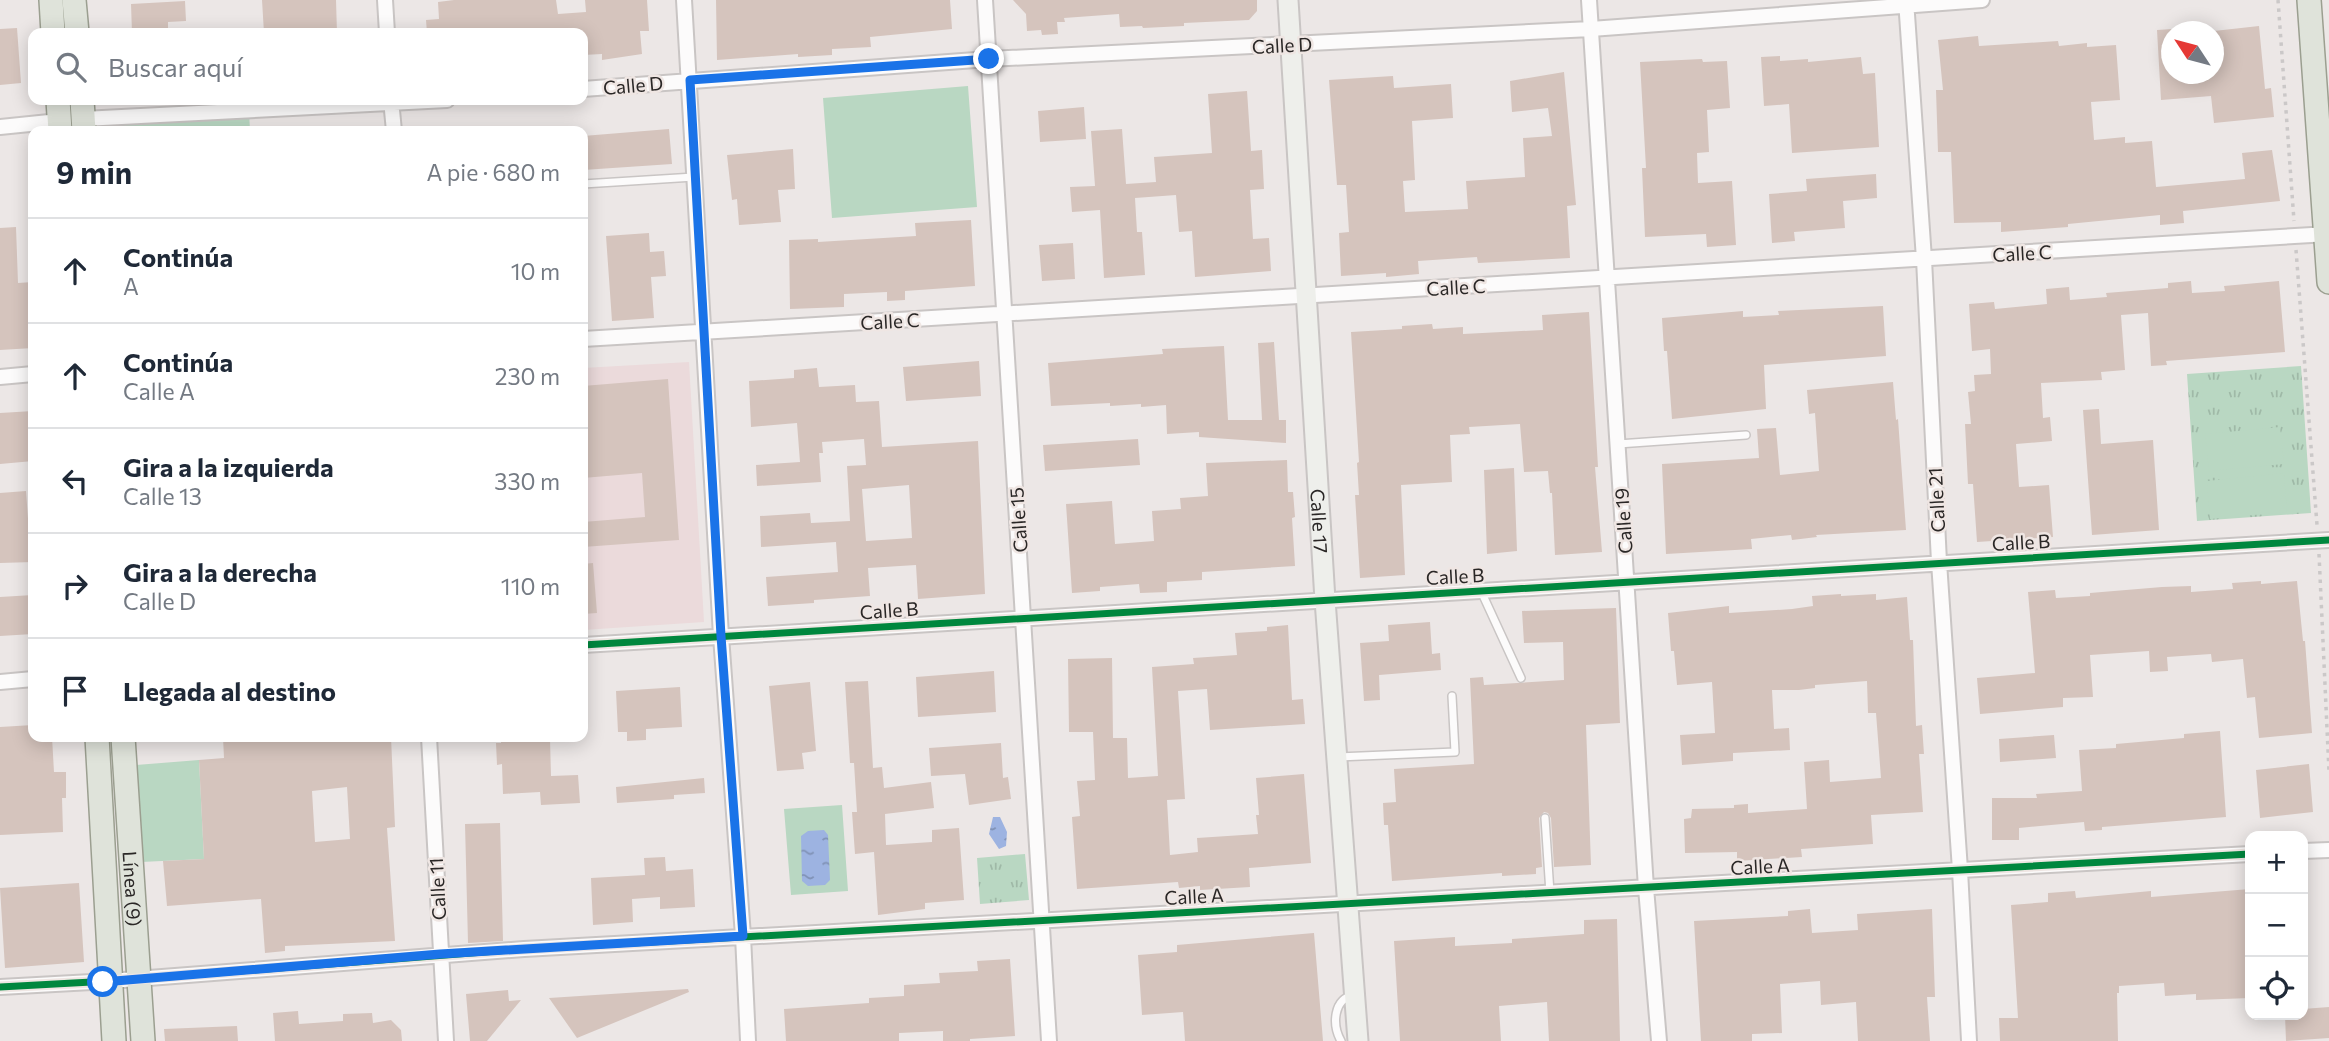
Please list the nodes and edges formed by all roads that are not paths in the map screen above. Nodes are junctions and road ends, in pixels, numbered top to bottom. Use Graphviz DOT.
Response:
graph roads {
  1 [pos="51,0"];
  2 [pos="74,0"];
  3 [pos="385,0"];
  4 [pos="684,0"];
  5 [pos="985,0"];
  6 [pos="1288,0"];
  7 [pos="1589,0"];
  8 [pos="1982,0"];
  9 [pos="2309,0"];
  10 [pos="1906,3"];
  11 [pos="53,28"];
  12 [pos="77,28"];
  13 [pos="387,28"];
  14 [pos="1591,29"];
  15 [pos="1290,44"];
  16 [pos="989,59"];
  17 [pos="690,80"];
  18 [pos="588,89"];
  19 [pos="329,105"];
  20 [pos="391,105"];
  21 [pos="59,117"];
  22 [pos="83,117"];
  23 [pos="393,126"];
  24 [pos="0,127"];
  25 [pos="696,176"];
  26 [pos="588,184"];
  27 [pos="2327,234"];
  28 [pos="1924,259"];
  29 [pos="1607,278"];
  30 [pos="2329,282"];
  31 [pos="1307,296"];
  32 [pos="1005,314"];
  33 [pos="704,332"];
  34 [pos="588,339"];
  35 [pos="28,374"];
  36 [pos="0,377"];
  37 [pos="1746,435"];
  38 [pos="1618,444"];
  39 [pos="2324,540"];
  40 [pos="1940,562"];
  41 [pos="1626,581"];
  42 [pos="1481,590"];
  43 [pos="1325,600"];
  44 [pos="1024,618"];
  45 [pos="721,636"];
  46 [pos="588,645"];
  47 [pos="1521,678"];
  48 [pos="28,679"];
  49 [pos="0,682"];
  50 [pos="1452,696"];
  51 [pos="97,742"];
  52 [pos="123,742"];
  53 [pos="429,742"];
  54 [pos="1337,758"];
  55 [pos="1545,818"];
  56 [pos="2329,850"];
  57 [pos="2308,851"];
  58 [pos="2245,854"];
  59 [pos="1960,870"];
  60 [pos="1646,888"];
  61 [pos="1550,893"];
  62 [pos="1348,904"];
  63 [pos="1041,920"];
  64 [pos="743,936"];
  65 [pos="440,954"];
  66 [pos="139,978"];
  67 [pos="110,981"];
  68 [pos="0,987"];
  69 [pos="1354,995"];
  70 [pos="114,1041"];
  71 [pos="143,1041"];
  72 [pos="446,1041"];
  73 [pos="748,1041"];
  74 [pos="1049,1041"];
  75 [pos="1340,1041"];
  76 [pos="1358,1041"];
  77 [pos="1659,1041"];
  78 [pos="1969,1041"];
  1 -- 11 [label="main road"];
  2 -- 12 [label="main road"];
  3 -- 13 [label="street"];
  4 -- 17 [label="street"];
  5 -- 16 [label="street, Calle 15"];
  6 -- 15 [label="street, Calle 17"];
  7 -- 14 [label="street, Calle 19"];
  8 -- 10 [label="street, Calle D"];
  9 -- 27 [label="main road"];
  10 -- 14 [label="street, Calle D"];
  10 -- 28 [label="street, Calle 21"];
  14 -- 15 [label="street, Calle D"];
  14 -- 29 [label="street, Calle 19"];
  15 -- 16 [label="street, Calle D"];
  15 -- 31 [label="street, Calle 17"];
  16 -- 17 [label="street, Calle D"];
  16 -- 32 [label="street, Calle 15"];
  17 -- 18 [label="street, Calle D"];
  17 -- 25 [label="street"];
  19 -- 22 [label="street"];
  20 -- 23 [label="street"];
  21 -- 24 [label="street"];
  25 -- 26 [label="lane"];
  25 -- 33 [label="street"];
  27 -- 28 [label="street, Calle C"];
  27 -- 30 [label="main road"];
  28 -- 29 [label="street, Calle C"];
  28 -- 40 [label="street, Calle 21"];
  29 -- 31 [label="street, Calle C"];
  29 -- 38 [label="street, Calle 19"];
  31 -- 32 [label="street, Calle C"];
  31 -- 43 [label="street, Calle 17"];
  32 -- 33 [label="street, Calle C"];
  32 -- 44 [label="street, Calle 15"];
  33 -- 34 [label="street, Calle C"];
  33 -- 45 [label="street"];
  35 -- 36 [label="street"];
  37 -- 38 [label="lane"];
  38 -- 41 [label="street, Calle 19"];
  39 -- 40 [label="street, Calle B"];
  40 -- 41 [label="street, Calle B"];
  40 -- 59 [label="street, Calle 21"];
  41 -- 42 [label="street, Calle B"];
  41 -- 60 [label="street, Calle 19"];
  42 -- 43 [label="street, Calle B"];
  42 -- 47 [label="lane"];
  43 -- 44 [label="street, Calle B"];
  43 -- 54 [label="street, Calle 17"];
  44 -- 45 [label="street, Calle B"];
  44 -- 63 [label="street, Calle 15"];
  45 -- 46 [label="street, Calle B"];
  45 -- 64 [label="street"];
  48 -- 49 [label="street"];
  50 -- 54 [label="lane"];
  51 -- 67 [label="main road, Línea (9)"];
  52 -- 66 [label="main road, Línea (9)"];
  53 -- 65 [label="street, Calle 11"];
  54 -- 62 [label="street, Calle 17"];
  55 -- 61 [label="lane"];
  56 -- 57 [label="street"];
  58 -- 59 [label="street, Calle A"];
  59 -- 60 [label="street, Calle A"];
  59 -- 78 [label="street, Calle 21"];
  60 -- 61 [label="street, Calle A"];
  60 -- 77 [label="street, Calle 19"];
  61 -- 62 [label="street, Calle A"];
  62 -- 63 [label="street, Calle A"];
  62 -- 69 [label="street, Calle 17"];
  63 -- 64 [label="street, Calle A"];
  63 -- 74 [label="street, Calle 15"];
  64 -- 65 [label="street, Calle A"];
  64 -- 73 [label="street"];
  65 -- 66 [label="street, Calle A"];
  65 -- 72 [label="street, Calle 11"];
  66 -- 67 [label="street, Calle A"];
  66 -- 71 [label="main road, Línea (9)"];
  67 -- 68 [label="street"];
  67 -- 70 [label="main road, Línea (9)"];
  69 -- 75 [label="lane"];
  69 -- 76 [label="street, Calle 17"];
}
